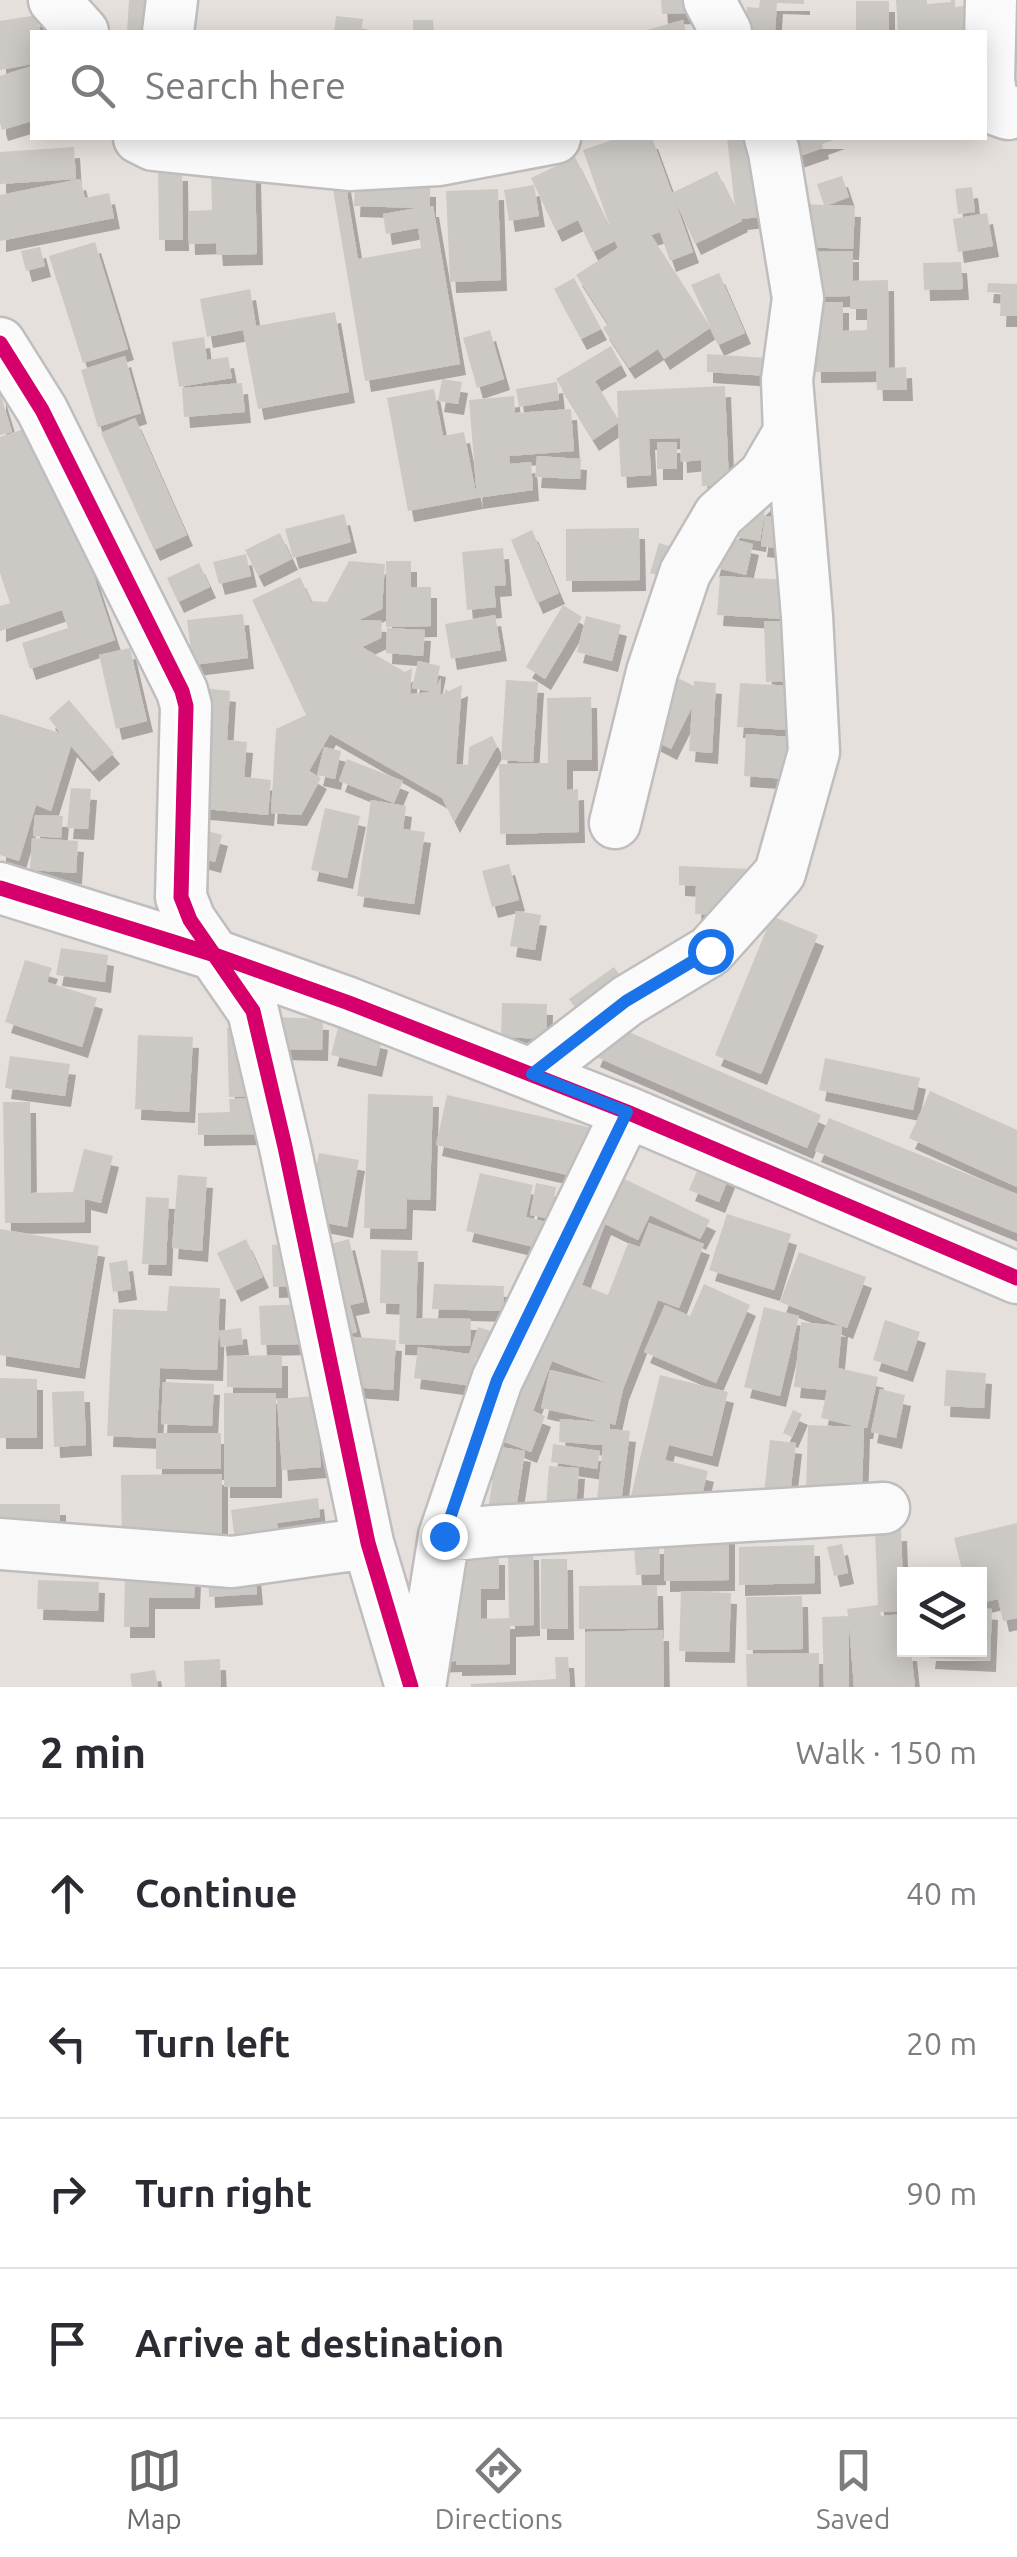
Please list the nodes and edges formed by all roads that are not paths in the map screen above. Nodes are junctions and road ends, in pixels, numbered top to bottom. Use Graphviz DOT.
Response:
graph roads {
  1 [pos="54,0"];
  2 [pos="172,0"];
  3 [pos="709,0"];
  4 [pos="991,0"];
  5 [pos="80,30"];
  6 [pos="168,30"];
  7 [pos="725,30"];
  8 [pos="1017,112"];
  9 [pos="144,140"];
  10 [pos="544,140"];
  11 [pos="771,140"];
  12 [pos="0,343"];
  13 [pos="787,380"];
  14 [pos="615,823"];
  15 [pos="0,888"];
  16 [pos="215,955"];
  17 [pos="532,1074"];
  18 [pos="627,1112"];
  19 [pos="1017,1278"];
  20 [pos="884,1508"];
  21 [pos="444,1536"];
  22 [pos="368,1543"];
  23 [pos="0,1544"];
  24 [pos="412,1687"];
  25 [pos="420,1687"];
  1 -- 5 [label="street"];
  2 -- 6 [label="street"];
  3 -- 7 [label="street"];
  4 -- 8 [label="street"];
  9 -- 10 [label="street"];
  11 -- 13 [label="street"];
  12 -- 16 [label="street"];
  13 -- 14 [label="street"];
  13 -- 17 [label="street"];
  15 -- 16 [label="street"];
  16 -- 17 [label="street"];
  16 -- 22 [label="street"];
  17 -- 18 [label="street"];
  18 -- 19 [label="street"];
  18 -- 21 [label="street"];
  20 -- 21 [label="street"];
  21 -- 25 [label="street"];
  22 -- 23 [label="street"];
  22 -- 24 [label="street"];
}
